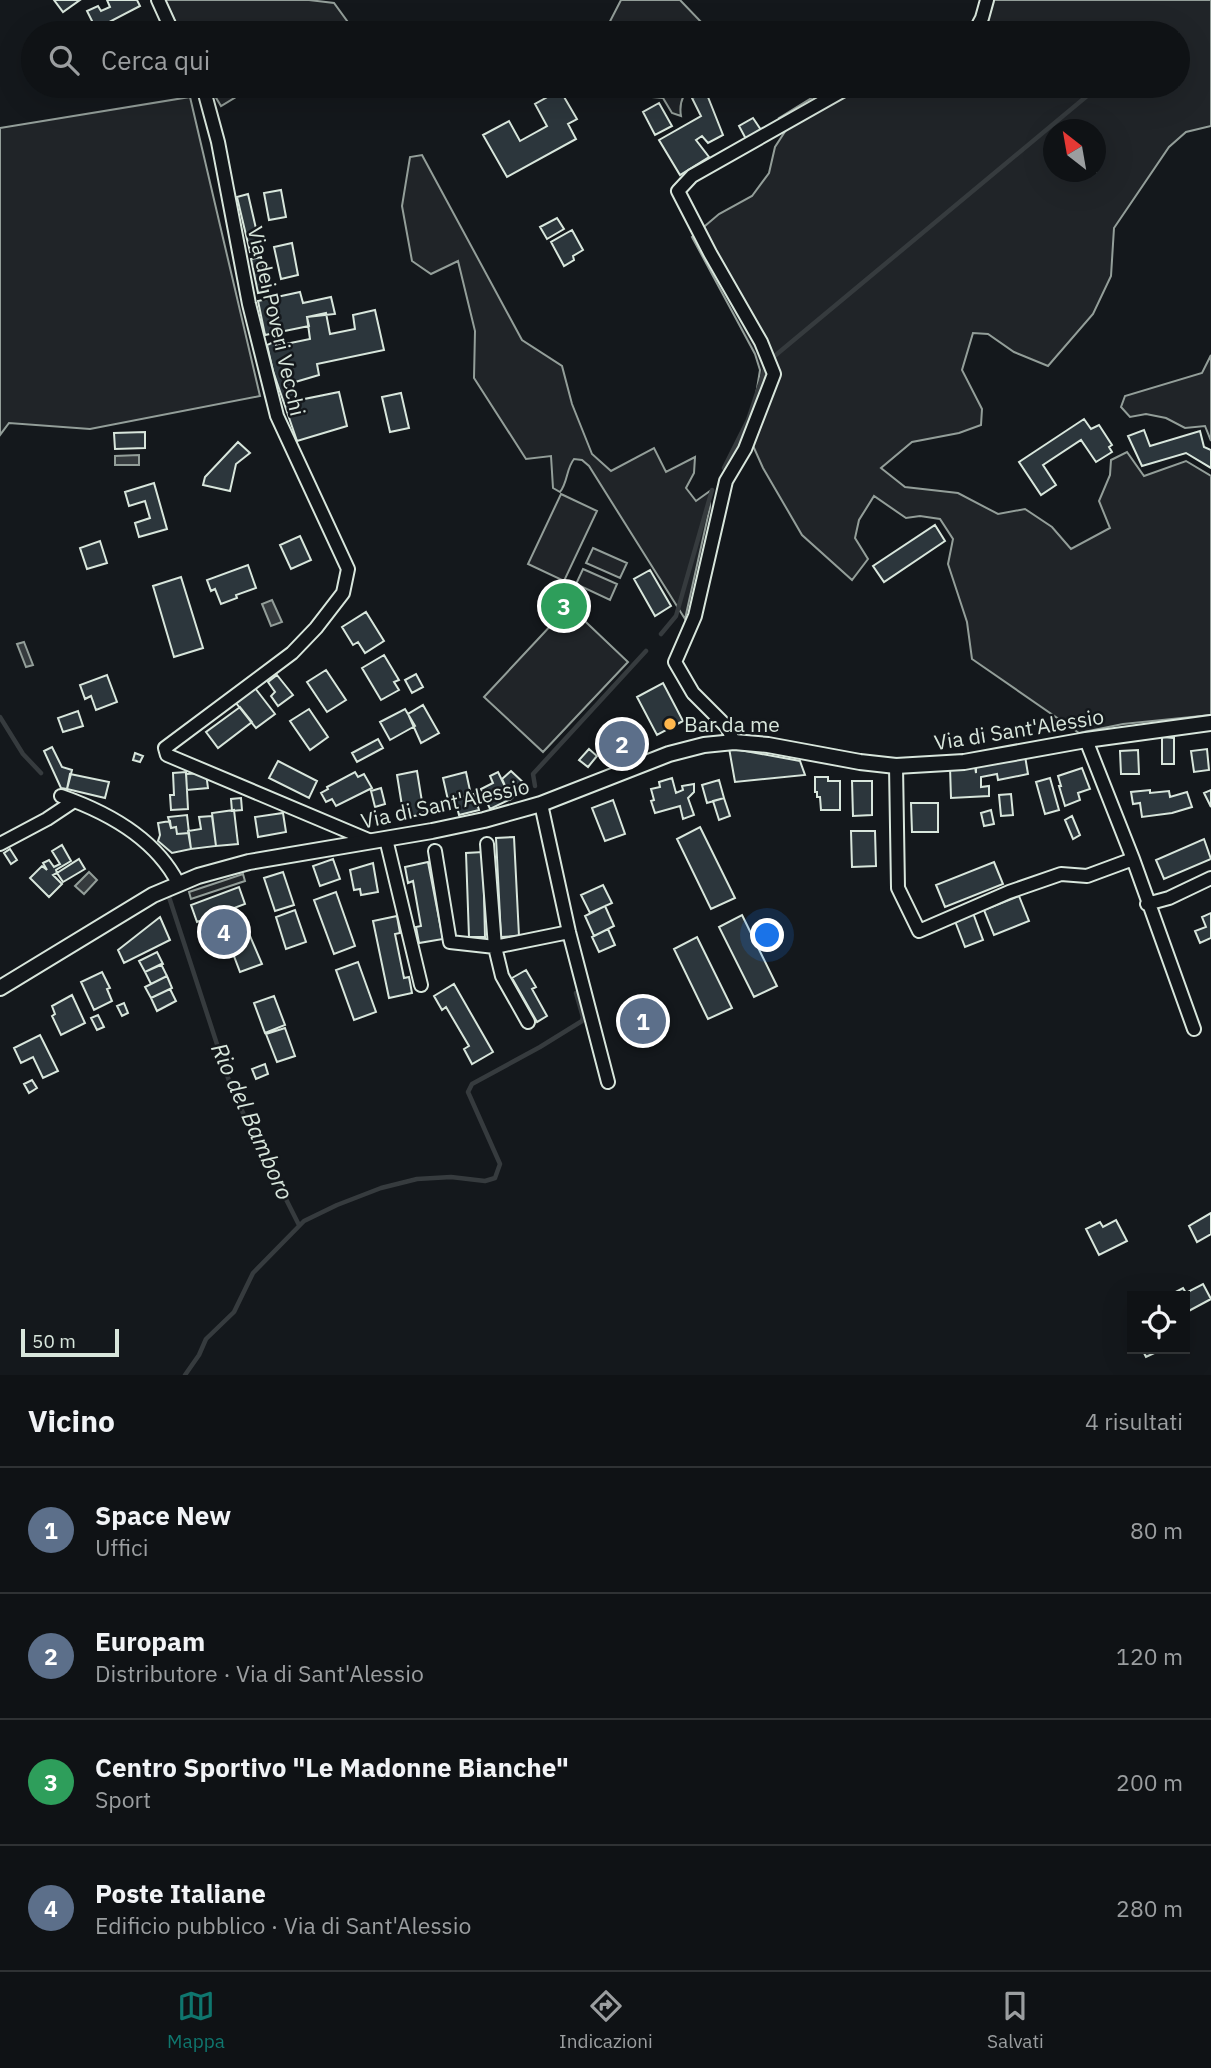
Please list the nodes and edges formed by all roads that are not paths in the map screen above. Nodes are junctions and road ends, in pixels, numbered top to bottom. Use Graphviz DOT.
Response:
graph roads {
  1 [pos="158,0"];
  2 [pos="987,0"];
  3 [pos="168,21"];
  4 [pos="980,21"];
  5 [pos="205,98"];
  6 [pos="829,98"];
  7 [pos="1211,723"];
  8 [pos="1086,740"];
  9 [pos="734,741"];
  10 [pos="896,766"];
  11 [pos="61,796"];
  12 [pos="74,801"];
  13 [pos="541,804"];
  14 [pos="379,840"];
  15 [pos="0,844"];
  16 [pos="487,844"];
  17 [pos="435,850"];
  18 [pos="1133,859"];
  19 [pos="1211,878"];
  20 [pos="178,883"];
  21 [pos="1147,904"];
  22 [pos="569,932"];
  23 [pos="495,947"];
  24 [pos="421,985"];
  25 [pos="0,988"];
  26 [pos="528,1021"];
  27 [pos="1194,1029"];
  28 [pos="608,1082"];
  1 -- 3 [label="street"];
  2 -- 4 [label="street"];
  5 -- 14 [label="street, Via dei Poveri Vecchi"];
  6 -- 9 [label="street"];
  7 -- 8 [label="street, Via di Sant'Alessio"];
  8 -- 10 [label="street, Via di Sant'Alessio"];
  8 -- 18 [label="street"];
  9 -- 10 [label="street, Via di Sant'Alessio"];
  9 -- 13 [label="street, Via di Sant'Alessio"];
  10 -- 18 [label="street"];
  11 -- 12 [label="street"];
  12 -- 15 [label="street"];
  12 -- 20 [label="street"];
  13 -- 14 [label="street, Via di Sant'Alessio"];
  13 -- 22 [label="street"];
  14 -- 20 [label="street, Via di Sant'Alessio"];
  14 -- 24 [label="street"];
  16 -- 23 [label="street"];
  17 -- 23 [label="street"];
  18 -- 21 [label="street"];
  19 -- 21 [label="street"];
  20 -- 25 [label="street, Via di Sant'Alessio"];
  21 -- 27 [label="street"];
  22 -- 23 [label="street"];
  22 -- 28 [label="street"];
  23 -- 26 [label="street"];
}
